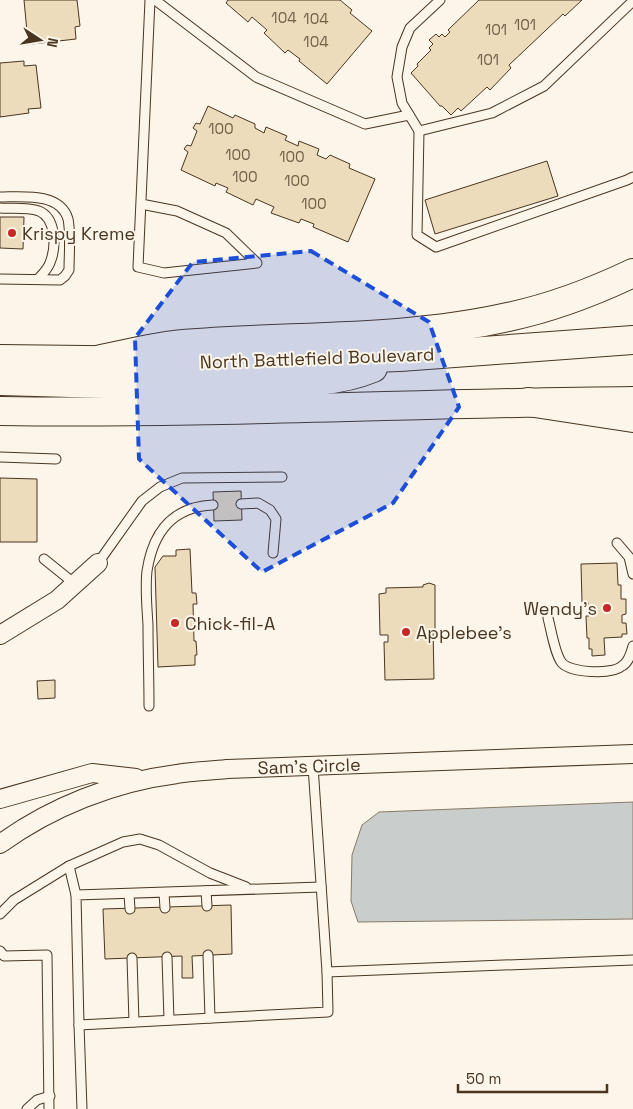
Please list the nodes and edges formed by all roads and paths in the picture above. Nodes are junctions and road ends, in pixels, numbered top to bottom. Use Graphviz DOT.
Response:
graph roads {
  1 [pos="150,0"];
  2 [pos="155,0"];
  3 [pos="440,0"];
  4 [pos="633,1"];
  5 [pos="409,115"];
  6 [pos="419,131"];
  7 [pos="633,177"];
  8 [pos="0,197"];
  9 [pos="141,204"];
  10 [pos="0,208"];
  11 [pos="633,273"];
  12 [pos="0,279"];
  13 [pos="38,279"];
  14 [pos="633,340"];
  15 [pos="400,357"];
  16 [pos="0,359"];
  17 [pos="101,360"];
  18 [pos="0,381"];
  19 [pos="633,401"];
  20 [pos="528,402"];
  21 [pos="0,411"];
  22 [pos="633,418"];
  23 [pos="0,457"];
  24 [pos="56,459"];
  25 [pos="282,477"];
  26 [pos="241,504"];
  27 [pos="213,505"];
  28 [pos="617,543"];
  29 [pos="273,554"];
  30 [pos="44,559"];
  31 [pos="98,563"];
  32 [pos="633,574"];
  33 [pos="75,584"];
  34 [pos="548,618"];
  35 [pos="0,635"];
  36 [pos="633,646"];
  37 [pos="150,706"];
  38 [pos="633,754"];
  39 [pos="313,766"];
  40 [pos="147,779"];
  41 [pos="0,800"];
  42 [pos="0,844"];
  43 [pos="69,866"];
  44 [pos="321,887"];
  45 [pos="251,889"];
  46 [pos="206,891"];
  47 [pos="164,892"];
  48 [pos="129,894"];
  49 [pos="76,896"];
  50 [pos="206,906"];
  51 [pos="165,908"];
  52 [pos="130,909"];
  53 [pos="0,914"];
  54 [pos="0,951"];
  55 [pos="208,955"];
  56 [pos="167,957"];
  57 [pos="132,958"];
  58 [pos="633,960"];
  59 [pos="327,972"];
  60 [pos="210,1018"];
  61 [pos="169,1020"];
  62 [pos="134,1022"];
  63 [pos="80,1025"];
  64 [pos="50,1096"];
  65 [pos="27,1109"];
  66 [pos="49,1109"];
  67 [pos="82,1109"];
  1 -- 9 [label="lane"];
  2 -- 5 [label="lane"];
  3 -- 5 [label="lane"];
  4 -- 6 [label="lane"];
  5 -- 6 [label="lane"];
  6 -- 7 [label="lane"];
  8 -- 13 [label="lane"];
  9 -- 9 [label="lane"];
  10 -- 13 [label="lane"];
  11 -- 17 [label="main road"];
  12 -- 13 [label="lane"];
  14 -- 15 [label="main road, North Battlefield Boulevard"];
  15 -- 17 [label="main road, North Battlefield Boulevard"];
  15 -- 18 [label="main road"];
  16 -- 17 [label="main road, North Battlefield Boulevard"];
  19 -- 20 [label="main road"];
  20 -- 21 [label="main road"];
  20 -- 22 [label="main road"];
  23 -- 24 [label="lane"];
  25 -- 31 [label="lane"];
  26 -- 29 [label="lane"];
  27 -- 37 [label="lane"];
  28 -- 32 [label="lane"];
  30 -- 33 [label="lane"];
  31 -- 33 [label="street"];
  33 -- 35 [label="street"];
  34 -- 36 [label="lane"];
  38 -- 39 [label="street, Sam's Circle"];
  39 -- 40 [label="street, Sam's Circle"];
  39 -- 44 [label="lane"];
  40 -- 41 [label="street"];
  40 -- 42 [label="street, Sam's Circle"];
  43 -- 45 [label="lane"];
  43 -- 49 [label="lane"];
  43 -- 53 [label="lane"];
  44 -- 45 [label="lane"];
  44 -- 59 [label="lane"];
  45 -- 46 [label="lane"];
  46 -- 47 [label="lane"];
  46 -- 50 [label="lane"];
  47 -- 48 [label="lane"];
  47 -- 51 [label="lane"];
  48 -- 49 [label="lane"];
  48 -- 52 [label="lane"];
  49 -- 63 [label="lane"];
  54 -- 64 [label="lane"];
  55 -- 60 [label="lane"];
  56 -- 61 [label="lane"];
  57 -- 62 [label="lane"];
  58 -- 59 [label="lane"];
  59 -- 60 [label="lane"];
  60 -- 61 [label="lane"];
  61 -- 62 [label="lane"];
  62 -- 63 [label="lane"];
  63 -- 67 [label="lane"];
  64 -- 65 [label="lane"];
  64 -- 66 [label="lane"];
}
